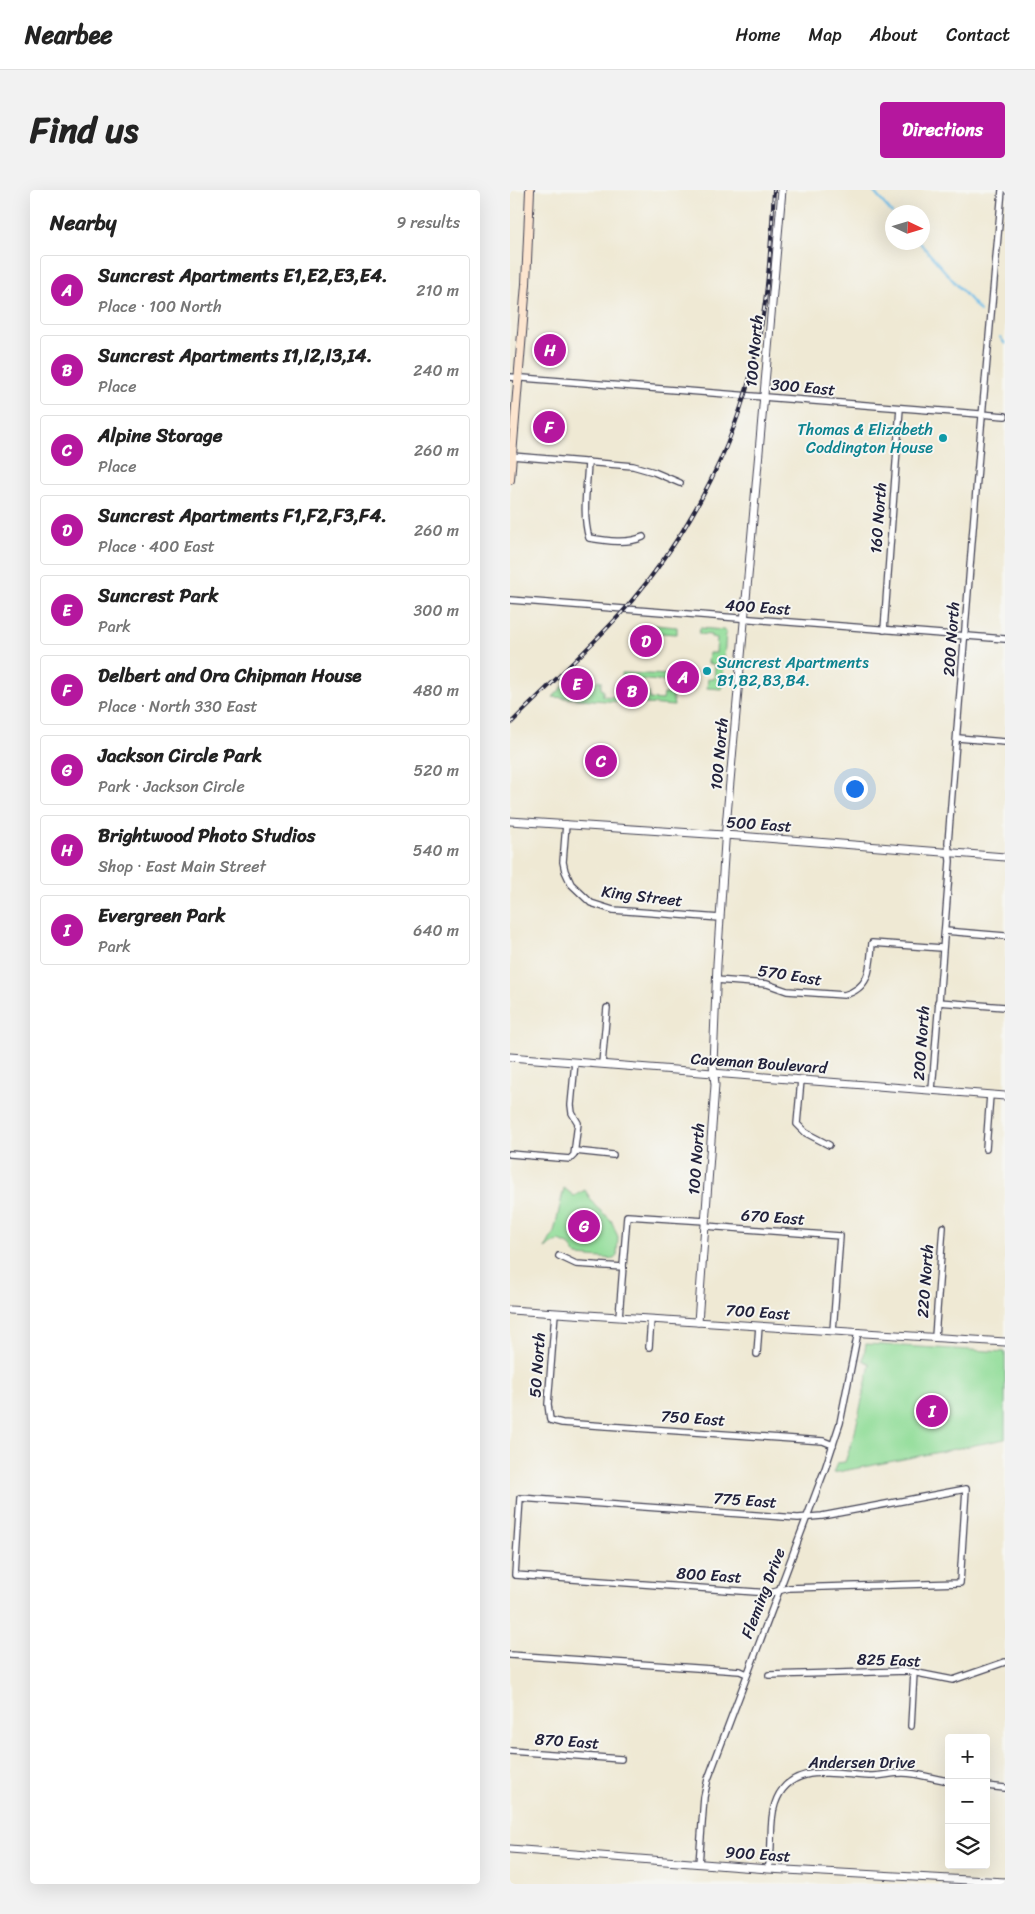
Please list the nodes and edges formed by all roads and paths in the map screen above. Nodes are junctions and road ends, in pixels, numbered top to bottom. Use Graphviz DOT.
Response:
graph roads {
  1 [pos="775,190"];
  2 [pos="782,190"];
  3 [pos="532,191"];
  4 [pos="1003,192"];
  5 [pos="514,377"];
  6 [pos="763,397"];
  7 [pos="900,408"];
  8 [pos="983,414"];
  9 [pos="1005,416"];
  10 [pos="512,456"];
  11 [pos="588,462"];
  12 [pos="510,480"];
  13 [pos="680,483"];
  14 [pos="643,537"];
  15 [pos="510,600"];
  16 [pos="744,620"];
  17 [pos="884,630"];
  18 [pos="966,636"];
  19 [pos="1005,639"];
  20 [pos="958,738"];
  21 [pos="1005,742"];
  22 [pos="510,821"];
  23 [pos="566,824"];
  24 [pos="726,835"];
  25 [pos="949,853"];
  26 [pos="1005,857"];
  27 [pos="720,918"];
  28 [pos="945,931"];
  29 [pos="1005,936"];
  30 [pos="942,948"];
  31 [pos="716,980"];
  32 [pos="938,1002"];
  33 [pos="1005,1007"];
  34 [pos="606,1008"];
  35 [pos="510,1057"];
  36 [pos="574,1062"];
  37 [pos="602,1064"];
  38 [pos="714,1073"];
  39 [pos="801,1080"];
  40 [pos="932,1090"];
  41 [pos="990,1095"];
  42 [pos="1005,1096"];
  43 [pos="829,1145"];
  44 [pos="986,1149"];
  45 [pos="575,1153"];
  46 [pos="510,1154"];
  47 [pos="613,1154"];
  48 [pos="705,1224"];
  49 [pos="943,1227"];
  50 [pos="559,1256"];
  51 [pos="623,1267"];
  52 [pos="510,1310"];
  53 [pos="555,1313"];
  54 [pos="620,1317"];
  55 [pos="651,1319"];
  56 [pos="698,1322"];
  57 [pos="759,1326"];
  58 [pos="833,1331"];
  59 [pos="858,1332"];
  60 [pos="935,1338"];
  61 [pos="1005,1342"];
  62 [pos="648,1347"];
  63 [pos="757,1354"];
  64 [pos="550,1420"];
  65 [pos="833,1445"];
  66 [pos="807,1517"];
  67 [pos="515,1575"];
  68 [pos="960,1583"];
  69 [pos="779,1590"];
  70 [pos="510,1654"];
  71 [pos="1005,1662"];
  72 [pos="914,1672"];
  73 [pos="747,1674"];
  74 [pos="769,1675"];
  75 [pos="911,1726"];
  76 [pos="510,1751"];
  77 [pos="621,1759"];
  78 [pos="945,1780"];
  79 [pos="990,1786"];
  80 [pos="1005,1788"];
  81 [pos="510,1850"];
  82 [pos="699,1864"];
  83 [pos="768,1869"];
  84 [pos="935,1881"];
  85 [pos="1005,1882"];
  1 -- 2 [label="street"];
  2 -- 6 [label="street, 100 North"];
  3 -- 5 [label="main road"];
  4 -- 8 [label="street, 200 North"];
  5 -- 6 [label="street, 300 East"];
  5 -- 10 [label="main road"];
  6 -- 7 [label="street, 300 East"];
  6 -- 16 [label="street, 100 North"];
  7 -- 8 [label="street, 300 East"];
  7 -- 17 [label="street, 160 North"];
  8 -- 9 [label="street, 300 East"];
  8 -- 18 [label="street, 200 North"];
  10 -- 11 [label="street"];
  10 -- 12 [label="main road"];
  11 -- 13 [label="street"];
  11 -- 14 [label="street"];
  15 -- 16 [label="street, 400 East"];
  16 -- 17 [label="street, 400 East"];
  16 -- 24 [label="street, 100 North"];
  17 -- 18 [label="street, 400 East"];
  18 -- 19 [label="street, 400 East"];
  18 -- 20 [label="street, 200 North"];
  20 -- 21 [label="street"];
  20 -- 25 [label="street, 200 North"];
  22 -- 23 [label="street, 500 East"];
  23 -- 24 [label="street, 500 East"];
  23 -- 27 [label="street, King Street"];
  24 -- 25 [label="street, 500 East"];
  24 -- 27 [label="street, 100 North"];
  25 -- 26 [label="street, 500 East"];
  25 -- 28 [label="street, 200 North"];
  27 -- 31 [label="street, 100 North"];
  28 -- 29 [label="street"];
  28 -- 30 [label="street, 200 North"];
  30 -- 31 [label="street, 570 East"];
  30 -- 32 [label="street, 200 North"];
  31 -- 38 [label="street, 100 North"];
  32 -- 33 [label="street"];
  32 -- 40 [label="street, 200 North"];
  34 -- 37 [label="street"];
  35 -- 36 [label="street, Caveman Boulevard"];
  36 -- 37 [label="street, Caveman Boulevard"];
  36 -- 45 [label="street"];
  37 -- 38 [label="street, Caveman Boulevard"];
  38 -- 39 [label="street, Caveman Boulevard"];
  38 -- 48 [label="street, 100 North"];
  39 -- 40 [label="street, Caveman Boulevard"];
  39 -- 43 [label="street"];
  40 -- 41 [label="street, Caveman Boulevard"];
  41 -- 42 [label="street, Caveman Boulevard"];
  41 -- 44 [label="street"];
  45 -- 46 [label="street"];
  45 -- 47 [label="street"];
  48 -- 51 [label="street, 670 East"];
  48 -- 56 [label="street, 100 North"];
  48 -- 58 [label="street, 670 East"];
  49 -- 60 [label="street, 220 North"];
  50 -- 51 [label="street"];
  51 -- 54 [label="street"];
  52 -- 53 [label="street, 700 East"];
  53 -- 54 [label="street, 700 East"];
  53 -- 64 [label="street, 50 North"];
  54 -- 55 [label="street, 700 East"];
  55 -- 56 [label="street, 700 East"];
  55 -- 62 [label="street"];
  56 -- 57 [label="street, 700 East"];
  57 -- 58 [label="street, 700 East"];
  57 -- 63 [label="street"];
  58 -- 59 [label="street, 700 East"];
  59 -- 60 [label="street, 700 East"];
  59 -- 65 [label="street, Fleming Drive"];
  60 -- 61 [label="street, 700 East"];
  64 -- 65 [label="street, 750 East"];
  65 -- 66 [label="street, Fleming Drive"];
  66 -- 67 [label="street, 775 East"];
  66 -- 68 [label="street, 775 East"];
  66 -- 69 [label="street, Fleming Drive"];
  67 -- 69 [label="street, 800 East"];
  68 -- 69 [label="street, 800 East"];
  69 -- 73 [label="street, Fleming Drive"];
  70 -- 73 [label="street"];
  71 -- 72 [label="street, 825 East"];
  72 -- 74 [label="street, 825 East"];
  72 -- 75 [label="street"];
  73 -- 82 [label="street, Fleming Drive"];
  76 -- 77 [label="street, 870 East"];
  78 -- 83 [label="street, Andersen Drive"];
  79 -- 80 [label="street"];
  81 -- 82 [label="street, 900 East"];
  82 -- 83 [label="street, 900 East"];
  83 -- 84 [label="street, 900 East"];
  84 -- 85 [label="street, 900 East"];
}
